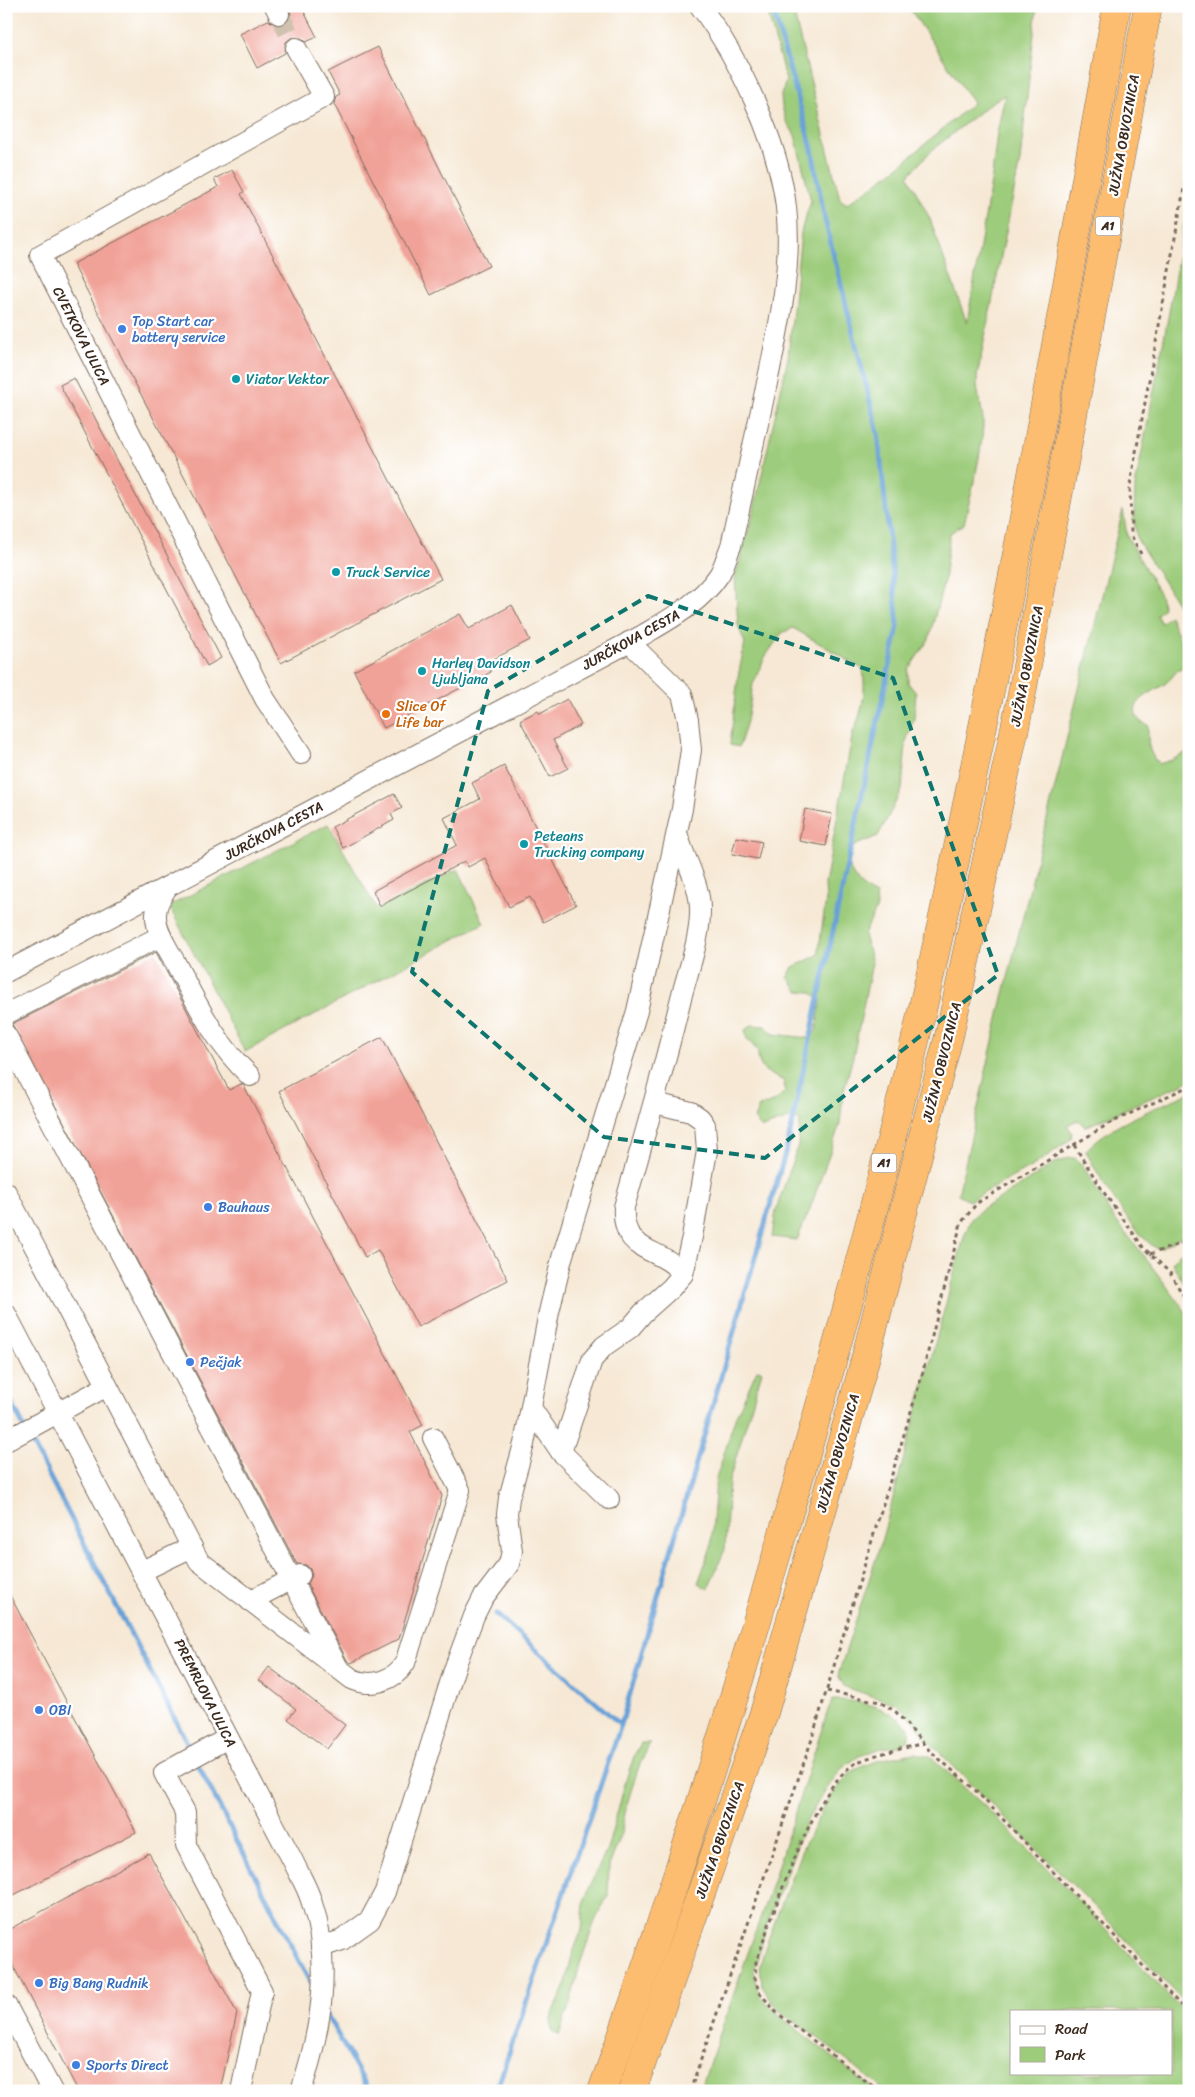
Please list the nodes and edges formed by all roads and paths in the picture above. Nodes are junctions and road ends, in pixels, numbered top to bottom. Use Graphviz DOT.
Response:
graph roads {
  1 [pos="700,6"];
  2 [pos="1117,6"];
  3 [pos="1148,6"];
  4 [pos="296,48"];
  5 [pos="1189,161"];
  6 [pos="1141,554"];
  7 [pos="629,642"];
  8 [pos="301,754"];
  9 [pos="677,834"];
  10 [pos="166,890"];
  11 [pos="162,936"];
  12 [pos="6,972"];
  13 [pos="6,1014"];
  14 [pos="6,1035"];
  15 [pos="250,1076"];
  16 [pos="1189,1086"];
  17 [pos="655,1103"];
  18 [pos="1074,1144"];
  19 [pos="6,1192"];
  20 [pos="1189,1241"];
  21 [pos="1150,1254"];
  22 [pos="683,1274"];
  23 [pos="1189,1305"];
  24 [pos="6,1314"];
  25 [pos="107,1386"];
  26 [pos="531,1408"];
  27 [pos="58,1412"];
  28 [pos="19,1434"];
  29 [pos="433,1438"];
  30 [pos="561,1452"];
  31 [pos="609,1499"];
  32 [pos="192,1547"];
  33 [pos="142,1571"];
  34 [pos="296,1577"];
  35 [pos="250,1601"];
  36 [pos="340,1670"];
  37 [pos="827,1691"];
  38 [pos="228,1738"];
  39 [pos="923,1743"];
  40 [pos="321,1946"];
  41 [pos="6,2006"];
  42 [pos="1189,2014"];
  43 [pos="52,2091"];
  44 [pos="241,2091"];
  45 [pos="301,2091"];
  46 [pos="602,2091"];
  47 [pos="632,2091"];
  48 [pos="690,2091"];
  49 [pos="880,2091"];
  1 -- 7 [label="street, JURČKOVA CESTA"];
  2 -- 46 [label="highway, A1"];
  3 -- 47 [label="highway, JUŽNA OBVOZNICA / A1"];
  4 -- 8 [label="street, CVETKOVA ULICA"];
  5 -- 6 [label="path"];
  7 -- 9 [label="street"];
  7 -- 10 [label="street, JURČKOVA CESTA"];
  9 -- 17 [label="street"];
  9 -- 26 [label="street"];
  10 -- 11 [label="street"];
  10 -- 12 [label="street, JURČKOVA CESTA"];
  11 -- 13 [label="street"];
  11 -- 15 [label="street"];
  14 -- 34 [label="street"];
  16 -- 18 [label="path"];
  17 -- 22 [label="street"];
  17 -- 22 [label="street"];
  18 -- 21 [label="path"];
  18 -- 37 [label="path"];
  19 -- 25 [label="street"];
  20 -- 21 [label="path"];
  21 -- 23 [label="path"];
  22 -- 30 [label="street"];
  24 -- 27 [label="street, PREMRLOVA ULICA"];
  25 -- 27 [label="street"];
  25 -- 32 [label="street"];
  26 -- 30 [label="street"];
  26 -- 40 [label="street"];
  27 -- 28 [label="street"];
  27 -- 33 [label="street, PREMRLOVA ULICA"];
  29 -- 36 [label="street"];
  30 -- 31 [label="street"];
  32 -- 33 [label="street"];
  32 -- 35 [label="street"];
  33 -- 38 [label="street, PREMRLOVA ULICA"];
  34 -- 35 [label="street"];
  34 -- 36 [label="street"];
  35 -- 36 [label="street"];
  37 -- 39 [label="path"];
  37 -- 48 [label="path"];
  38 -- 40 [label="street, PREMRLOVA ULICA"];
  38 -- 44 [label="street"];
  39 -- 42 [label="path"];
  39 -- 49 [label="path"];
  40 -- 45 [label="street, PREMRLOVA ULICA"];
  41 -- 43 [label="street"];
}
